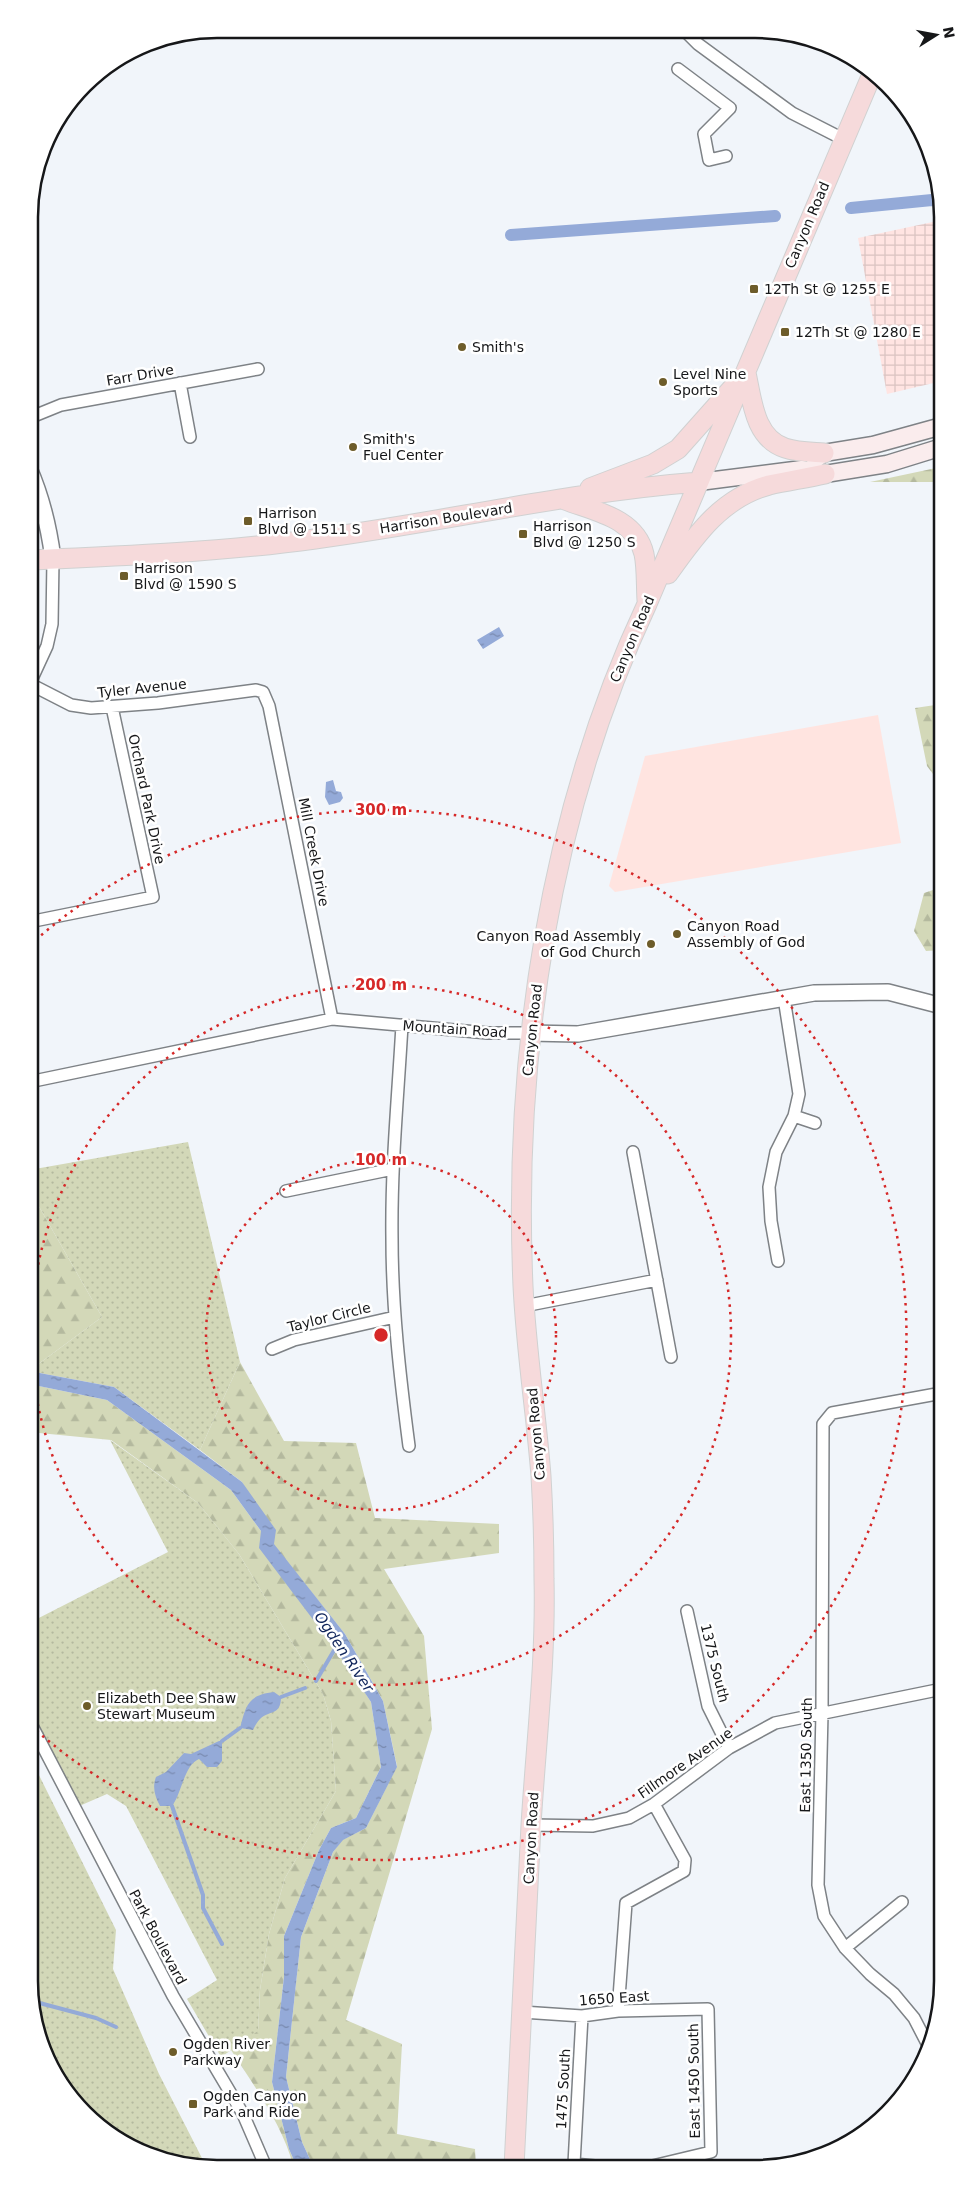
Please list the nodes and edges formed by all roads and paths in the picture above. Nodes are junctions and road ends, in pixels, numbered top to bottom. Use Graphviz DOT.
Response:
graph roads {
  1 [pos="692,38"];
  2 [pos="678,69"];
  3 [pos="869,80"];
  4 [pos="843,139"];
  5 [pos="726,156"];
  6 [pos="258,369"];
  7 [pos="746,373"];
  8 [pos="180,384"];
  9 [pos="38,414"];
  10 [pos="934,428"];
  11 [pos="190,438"];
  12 [pos="934,449"];
  13 [pos="824,454"];
  14 [pos="802,469"];
  15 [pos="825,474"];
  16 [pos="699,482"];
  17 [pos="38,490"];
  18 [pos="562,499"];
  19 [pos="53,559"];
  20 [pos="38,560"];
  21 [pos="647,604"];
  22 [pos="38,665"];
  23 [pos="38,688"];
  24 [pos="264,692"];
  25 [pos="112,707"];
  26 [pos="38,920"];
  27 [pos="784,998"];
  28 [pos="934,1004"];
  29 [pos="332,1019"];
  30 [pos="402,1025"];
  31 [pos="529,1033"];
  32 [pos="38,1080"];
  33 [pos="794,1116"];
  34 [pos="815,1123"];
  35 [pos="633,1152"];
  36 [pos="393,1170"];
  37 [pos="286,1191"];
  38 [pos="778,1262"];
  39 [pos="657,1280"];
  40 [pos="524,1306"];
  41 [pos="395,1317"];
  42 [pos="272,1349"];
  43 [pos="671,1357"];
  44 [pos="934,1394"];
  45 [pos="409,1446"];
  46 [pos="687,1611"];
  47 [pos="934,1691"];
  48 [pos="822,1713"];
  49 [pos="38,1737"];
  50 [pos="729,1748"];
  51 [pos="654,1804"];
  52 [pos="531,1825"];
  53 [pos="902,1902"];
  54 [pos="845,1948"];
  55 [pos="708,2009"];
  56 [pos="618,2011"];
  57 [pos="522,2012"];
  58 [pos="582,2016"];
  59 [pos="924,2038"];
  60 [pos="263,2160"];
  61 [pos="514,2160"];
  62 [pos="574,2160"];
  63 [pos="678,2160"];
  1 -- 4 [label="street"];
  2 -- 5 [label="street"];
  3 -- 4 [label="main road, Canyon Road"];
  4 -- 7 [label="main road, Canyon Road"];
  6 -- 8 [label="street, Farr Drive"];
  7 -- 13 [label="main road"];
  7 -- 16 [label="main road, Canyon Road"];
  7 -- 18 [label="main road"];
  8 -- 9 [label="street, Farr Drive"];
  8 -- 11 [label="street"];
  10 -- 13 [label="main road, Harrison Boulevard"];
  12 -- 15 [label="main road, Harrison Boulevard"];
  13 -- 14 [label="main road, Harrison Boulevard"];
  14 -- 15 [label="main road, Harrison Boulevard"];
  14 -- 16 [label="main road, Harrison Boulevard"];
  15 -- 21 [label="main road"];
  16 -- 18 [label="main road, Harrison Boulevard"];
  16 -- 21 [label="main road, Canyon Road"];
  17 -- 19 [label="street"];
  18 -- 19 [label="main road, Harrison Boulevard"];
  18 -- 21 [label="main road"];
  19 -- 20 [label="main road, Harrison Boulevard"];
  19 -- 22 [label="street"];
  21 -- 31 [label="main road, Canyon Road"];
  23 -- 25 [label="street, Tyler Avenue"];
  24 -- 25 [label="street, Tyler Avenue"];
  24 -- 29 [label="street, Mill Creek Drive"];
  25 -- 26 [label="street, Orchard Park Drive"];
  27 -- 28 [label="street, Mountain Road"];
  27 -- 31 [label="street, Mountain Road"];
  27 -- 33 [label="street"];
  29 -- 30 [label="street, Mountain Road"];
  29 -- 32 [label="street, Mountain Road"];
  30 -- 31 [label="street, Mountain Road"];
  30 -- 36 [label="street"];
  31 -- 40 [label="main road, Canyon Road"];
  33 -- 34 [label="street"];
  33 -- 38 [label="street"];
  35 -- 39 [label="street"];
  36 -- 37 [label="street"];
  36 -- 41 [label="street"];
  39 -- 40 [label="street"];
  39 -- 43 [label="street"];
  40 -- 52 [label="main road, Canyon Road"];
  41 -- 42 [label="street, Taylor Circle"];
  41 -- 45 [label="street"];
  44 -- 48 [label="street, East 1350 South"];
  46 -- 50 [label="street, 1375 South"];
  47 -- 48 [label="street, Fillmore Avenue"];
  48 -- 50 [label="street, Fillmore Avenue"];
  48 -- 54 [label="street, East 1350 South"];
  49 -- 60 [label="street, Park Boulevard"];
  50 -- 51 [label="street, Fillmore Avenue"];
  51 -- 52 [label="street, Fillmore Avenue"];
  51 -- 56 [label="street"];
  52 -- 57 [label="main road, Canyon Road"];
  53 -- 54 [label="street"];
  54 -- 59 [label="street, East 1350 South"];
  55 -- 56 [label="street, 1650 East"];
  55 -- 63 [label="street, East 1450 South"];
  56 -- 58 [label="street, 1650 East"];
  57 -- 58 [label="street, 1650 East"];
  57 -- 61 [label="main road, Canyon Road"];
  58 -- 62 [label="street, 1475 South"];
}
